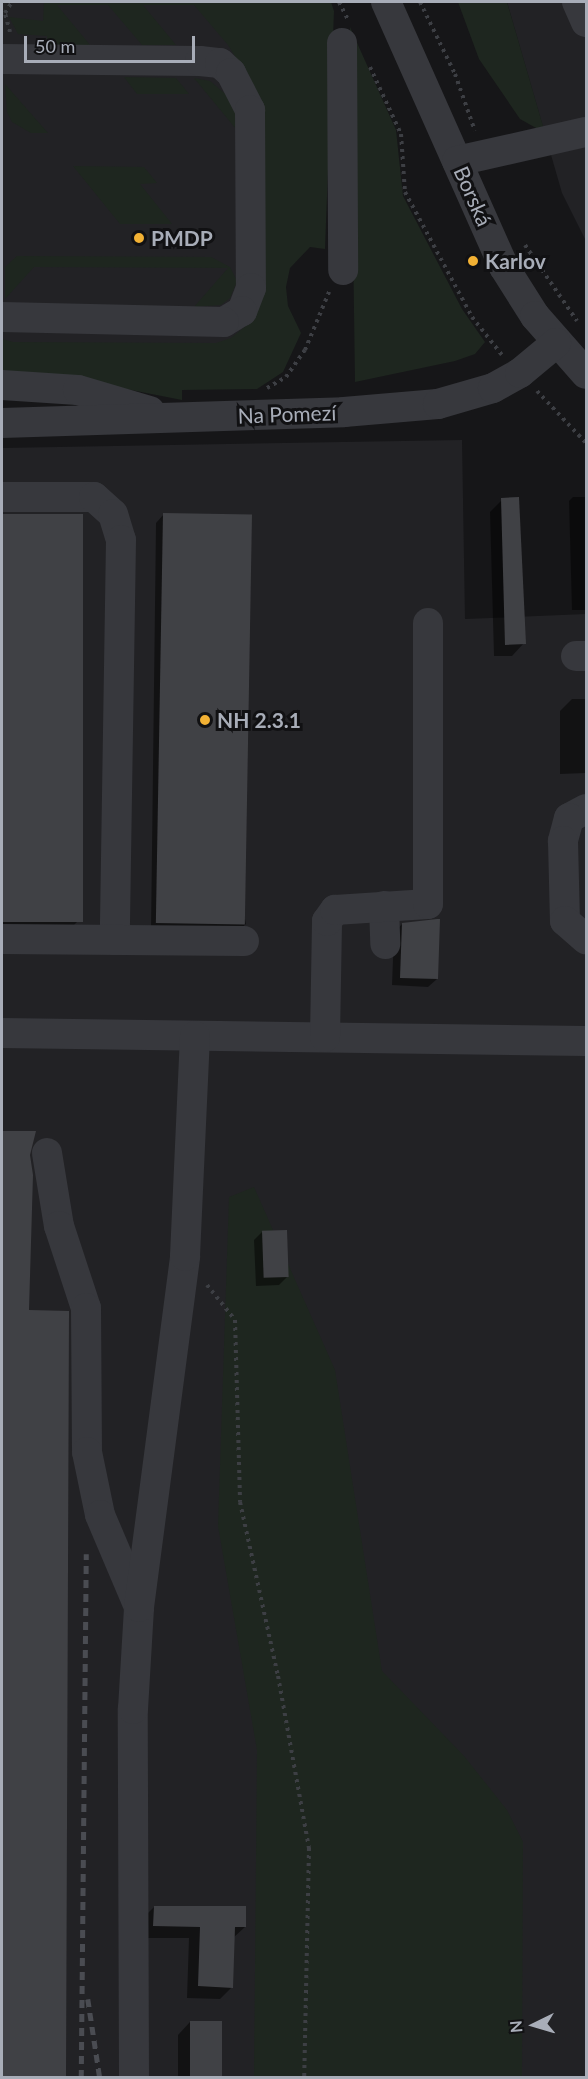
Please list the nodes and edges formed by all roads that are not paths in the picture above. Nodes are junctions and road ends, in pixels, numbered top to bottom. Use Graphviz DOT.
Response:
graph roads {
  1 [pos="386,2"];
  2 [pos="577,2"];
  3 [pos="586,22"];
  4 [pos="353,42"];
  5 [pos="2,59"];
  6 [pos="586,132"];
  7 [pos="470,158"];
  8 [pos="343,270"];
  9 [pos="2,317"];
  10 [pos="556,343"];
  11 [pos="586,374"];
  12 [pos="2,385"];
  13 [pos="176,418"];
  14 [pos="2,423"];
  15 [pos="2,497"];
  16 [pos="428,623"];
  17 [pos="586,809"];
  18 [pos="384,906"];
  19 [pos="2,939"];
  20 [pos="586,939"];
  21 [pos="115,940"];
  22 [pos="243,941"];
  23 [pos="385,944"];
  24 [pos="2,1033"];
  25 [pos="195,1036"];
  26 [pos="325,1038"];
  27 [pos="586,1041"];
  28 [pos="47,1153"];
  29 [pos="139,1607"];
  30 [pos="134,2078"];
  1 -- 7 [label="street, Borská"];
  2 -- 3 [label="street"];
  4 -- 8 [label="street"];
  5 -- 9 [label="street"];
  6 -- 7 [label="street"];
  7 -- 10 [label="street, Borská"];
  10 -- 11 [label="street, Borská"];
  10 -- 13 [label="street, Na Pomezí"];
  12 -- 13 [label="street"];
  13 -- 14 [label="street, Na Pomezí"];
  15 -- 21 [label="street"];
  16 -- 18 [label="street"];
  17 -- 20 [label="street"];
  18 -- 23 [label="street"];
  18 -- 26 [label="street"];
  19 -- 21 [label="street"];
  21 -- 22 [label="street"];
  24 -- 25 [label="street"];
  25 -- 26 [label="street"];
  25 -- 29 [label="street"];
  26 -- 27 [label="street"];
  28 -- 29 [label="street"];
  29 -- 30 [label="street"];
}
